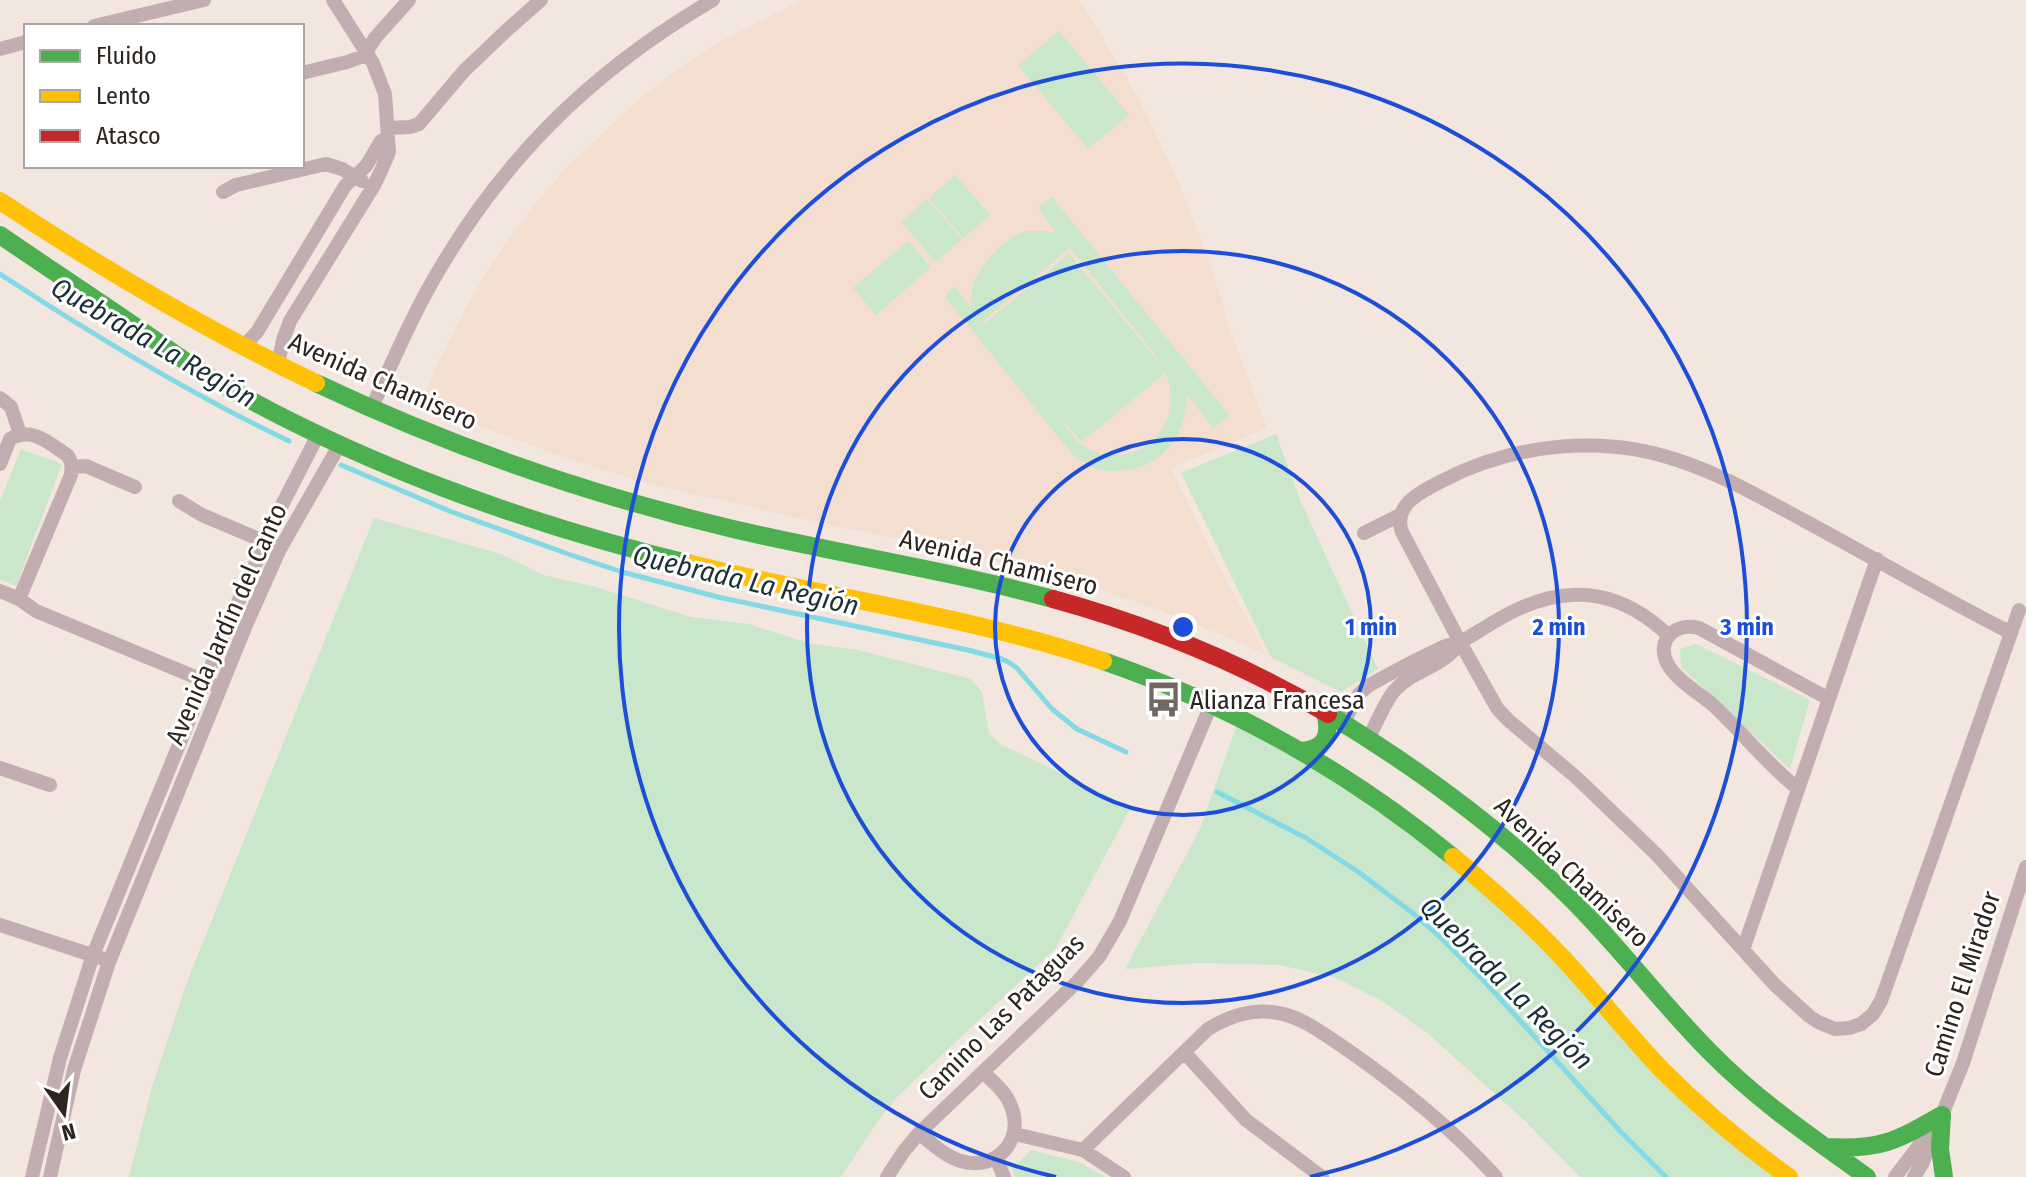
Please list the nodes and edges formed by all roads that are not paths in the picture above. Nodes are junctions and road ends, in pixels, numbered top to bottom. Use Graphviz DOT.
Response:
graph roads {
  1 [pos="204,0"];
  2 [pos="333,0"];
  3 [pos="409,0"];
  4 [pos="541,0"];
  5 [pos="713,0"];
  6 [pos="102,24"];
  7 [pos="24,43"];
  8 [pos="0,49"];
  9 [pos="367,52"];
  10 [pos="304,73"];
  11 [pos="388,133"];
  12 [pos="355,177"];
  13 [pos="373,187"];
  14 [pos="223,192"];
  15 [pos="0,201"];
  16 [pos="0,235"];
  17 [pos="175,311"];
  18 [pos="152,338"];
  19 [pos="243,347"];
  20 [pos="278,364"];
  21 [pos="0,398"];
  22 [pos="372,407"];
  23 [pos="319,433"];
  24 [pos="20,434"];
  25 [pos="340,444"];
  26 [pos="0,464"];
  27 [pos="72,467"];
  28 [pos="135,487"];
  29 [pos="179,501"];
  30 [pos="1400,515"];
  31 [pos="1364,533"];
  32 [pos="265,540"];
  33 [pos="280,549"];
  34 [pos="1877,559"];
  35 [pos="0,591"];
  36 [pos="19,599"];
  37 [pos="2019,610"];
  38 [pos="2011,633"];
  39 [pos="1669,636"];
  40 [pos="1460,642"];
  41 [pos="205,680"];
  42 [pos="220,688"];
  43 [pos="1829,699"];
  44 [pos="1211,705"];
  45 [pos="1325,712"];
  46 [pos="1343,723"];
  47 [pos="1368,739"];
  48 [pos="1301,751"];
  49 [pos="0,768"];
  50 [pos="50,785"];
  51 [pos="1797,788"];
  52 [pos="148,821"];
  53 [pos="163,828"];
  54 [pos="2026,867"];
  55 [pos="0,925"];
  56 [pos="1743,950"];
  57 [pos="93,955"];
  58 [pos="109,962"];
  59 [pos="1184,1052"];
  60 [pos="983,1072"];
  61 [pos="50,1097"];
  62 [pos="66,1100"];
  63 [pos="1942,1115"];
  64 [pos="919,1133"];
  65 [pos="1015,1134"];
  66 [pos="1827,1147"];
  67 [pos="1083,1150"];
  68 [pos="996,1158"];
  69 [pos="32,1177"];
  70 [pos="50,1177"];
  71 [pos="887,1177"];
  72 [pos="1004,1177"];
  73 [pos="1124,1177"];
  74 [pos="1322,1177"];
  75 [pos="1496,1177"];
  76 [pos="1789,1177"];
  77 [pos="1867,1177"];
  78 [pos="1895,1177"];
  79 [pos="1914,1177"];
  80 [pos="1944,1177"];
  1 -- 6 [label="street"];
  2 -- 9 [label="street"];
  3 -- 9 [label="street"];
  4 -- 11 [label="street"];
  5 -- 22 [label="street"];
  7 -- 8 [label="street"];
  9 -- 10 [label="street"];
  9 -- 11 [label="street"];
  11 -- 12 [label="street"];
  11 -- 13 [label="street"];
  12 -- 13 [label="street"];
  12 -- 14 [label="street"];
  12 -- 19 [label="street"];
  13 -- 20 [label="street"];
  15 -- 17 [label="street, Avenida Chamisero"];
  16 -- 18 [label="street"];
  17 -- 18 [label="street"];
  17 -- 19 [label="street, Avenida Chamisero"];
  18 -- 23 [label="street"];
  19 -- 20 [label="street, Avenida Chamisero"];
  20 -- 22 [label="street, Avenida Chamisero"];
  21 -- 24 [label="street"];
  22 -- 45 [label="street, Avenida Chamisero"];
  23 -- 25 [label="street"];
  23 -- 32 [label="street, Avenida Jardín del Canto"];
  24 -- 26 [label="street"];
  24 -- 27 [label="street"];
  25 -- 33 [label="street, Avenida Jardín del Canto"];
  25 -- 44 [label="street"];
  27 -- 28 [label="street"];
  27 -- 36 [label="street"];
  29 -- 32 [label="street"];
  30 -- 31 [label="street"];
  30 -- 34 [label="street"];
  30 -- 40 [label="street"];
  32 -- 33 [label="street"];
  32 -- 41 [label="street, Avenida Jardín del Canto"];
  33 -- 42 [label="street, Avenida Jardín del Canto"];
  34 -- 38 [label="street"];
  34 -- 43 [label="street"];
  35 -- 36 [label="street"];
  36 -- 41 [label="street"];
  37 -- 38 [label="street"];
  38 -- 56 [label="street"];
  39 -- 40 [label="street"];
  39 -- 43 [label="street"];
  39 -- 51 [label="street"];
  40 -- 46 [label="street"];
  40 -- 47 [label="street"];
  40 -- 56 [label="street"];
  41 -- 42 [label="street"];
  41 -- 52 [label="street, Avenida Jardín del Canto"];
  42 -- 53 [label="street, Avenida Jardín del Canto"];
  43 -- 51 [label="street"];
  44 -- 48 [label="street"];
  44 -- 60 [label="street, Camino Las Pataguas"];
  45 -- 46 [label="street, Avenida Chamisero"];
  45 -- 48 [label="street"];
  46 -- 47 [label="street, Avenida Chamisero"];
  47 -- 66 [label="street, Avenida Chamisero"];
  48 -- 76 [label="street"];
  49 -- 50 [label="street"];
  51 -- 56 [label="street"];
  52 -- 53 [label="street"];
  52 -- 57 [label="street, Avenida Jardín del Canto"];
  53 -- 58 [label="street, Avenida Jardín del Canto"];
  54 -- 63 [label="street, Camino El Mirador"];
  55 -- 57 [label="street"];
  57 -- 58 [label="street"];
  57 -- 61 [label="street, Avenida Jardín del Canto"];
  58 -- 62 [label="street, Avenida Jardín del Canto"];
  59 -- 67 [label="street"];
  59 -- 74 [label="street"];
  59 -- 75 [label="street"];
  60 -- 64 [label="street, Camino Las Pataguas"];
  60 -- 65 [label="street"];
  61 -- 62 [label="street"];
  61 -- 69 [label="street, Avenida Jardín del Canto"];
  62 -- 70 [label="street, Avenida Jardín del Canto"];
  63 -- 66 [label="street"];
  63 -- 78 [label="street, Camino El Mirador"];
  63 -- 79 [label="street, Camino El Mirador"];
  63 -- 80 [label="street"];
  64 -- 68 [label="street"];
  64 -- 71 [label="street, Camino Las Pataguas"];
  65 -- 67 [label="street"];
  65 -- 68 [label="street"];
  66 -- 77 [label="street, Avenida Chamisero"];
  67 -- 73 [label="street"];
  68 -- 72 [label="street"];
}
